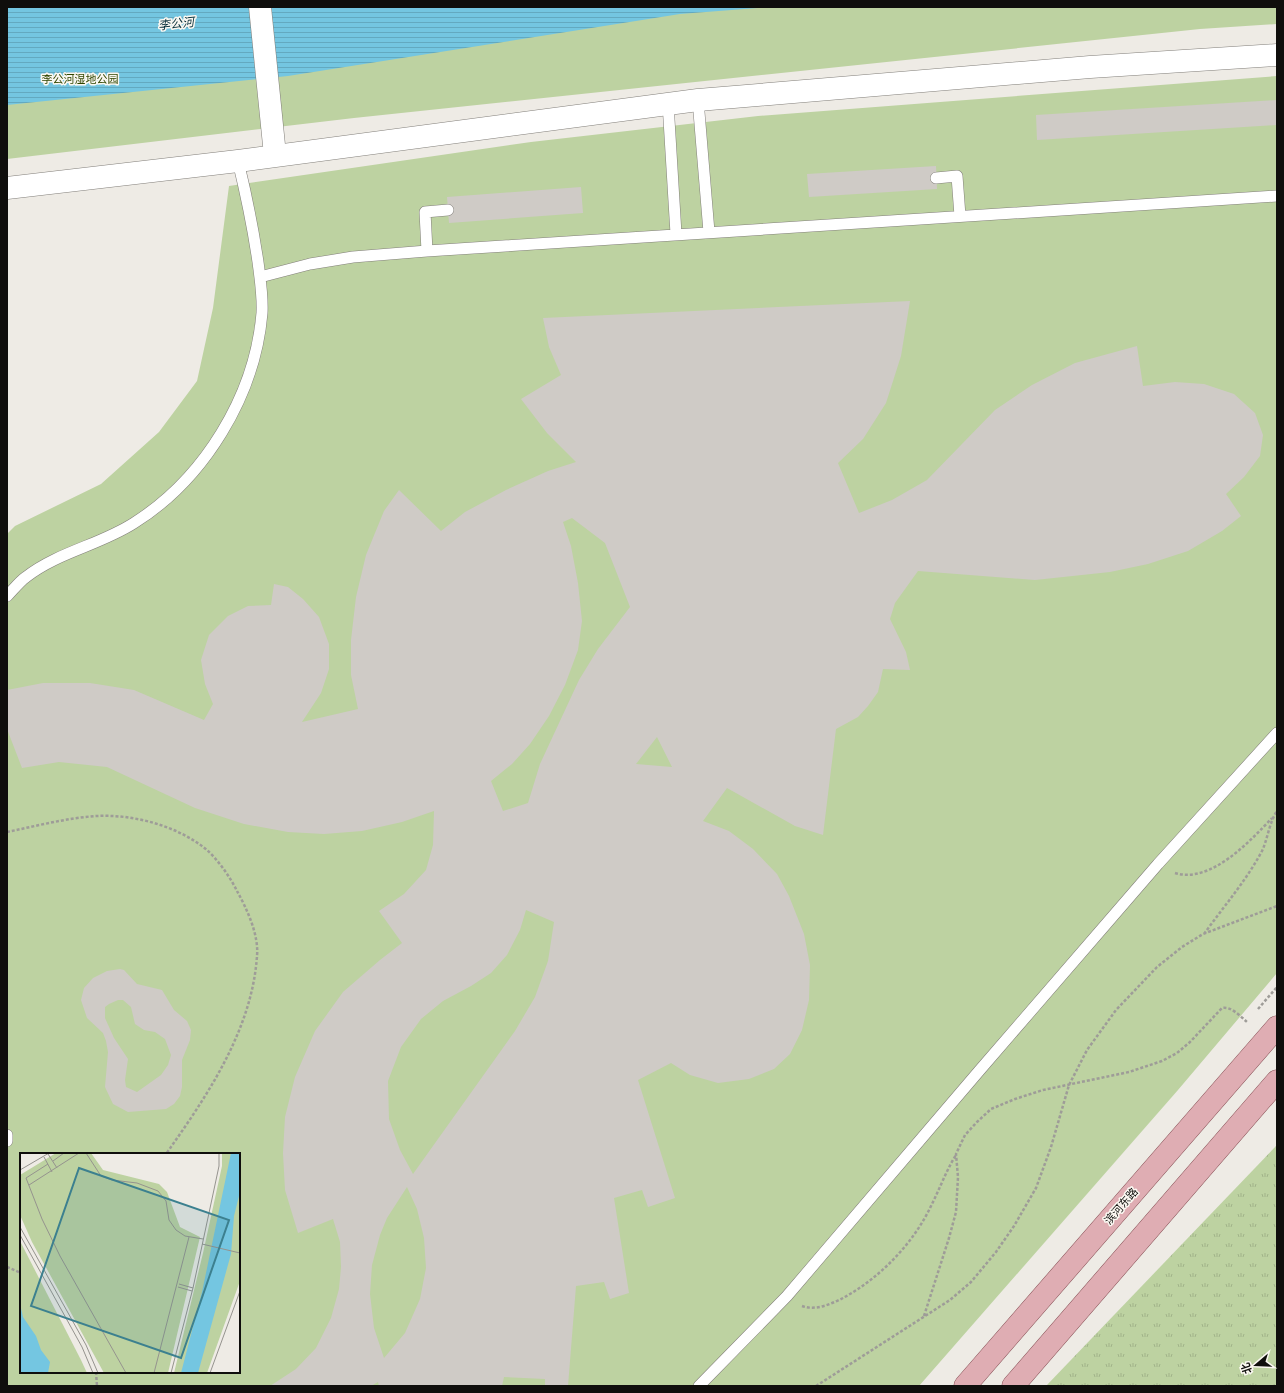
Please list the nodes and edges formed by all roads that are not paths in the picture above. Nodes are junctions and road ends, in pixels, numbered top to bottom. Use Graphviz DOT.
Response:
graph roads {
  1 [pos="260,7"];
  2 [pos="1277,55"];
  3 [pos="698,100"];
  4 [pos="668,103"];
  5 [pos="275,155"];
  6 [pos="238,161"];
  7 [pos="936,178"];
  8 [pos="7,188"];
  9 [pos="1277,196"];
  10 [pos="448,210"];
  11 [pos="960,216"];
  12 [pos="709,232"];
  13 [pos="676,234"];
  14 [pos="427,251"];
  15 [pos="260,277"];
  16 [pos="7,596"];
  17 [pos="1277,733"];
  18 [pos="1277,1027"];
  19 [pos="1277,1081"];
  20 [pos="7,1135"];
  21 [pos="7,1141"];
  22 [pos="699,1386"];
  23 [pos="965,1386"];
  24 [pos="1013,1386"];
  1 -- 5 [label="street"];
  2 -- 3 [label="street"];
  3 -- 4 [label="street"];
  3 -- 12 [label="lane"];
  4 -- 5 [label="street"];
  4 -- 13 [label="lane"];
  5 -- 6 [label="street"];
  6 -- 8 [label="street"];
  6 -- 15 [label="lane"];
  7 -- 11 [label="lane"];
  9 -- 11 [label="lane"];
  10 -- 14 [label="lane"];
  11 -- 12 [label="lane"];
  12 -- 13 [label="lane"];
  13 -- 14 [label="lane"];
  14 -- 15 [label="lane"];
  15 -- 16 [label="lane"];
  17 -- 22 [label="lane"];
  18 -- 23 [label="main road, 滨河东路"];
  19 -- 24 [label="main road"];
  20 -- 21 [label="lane"];
}
